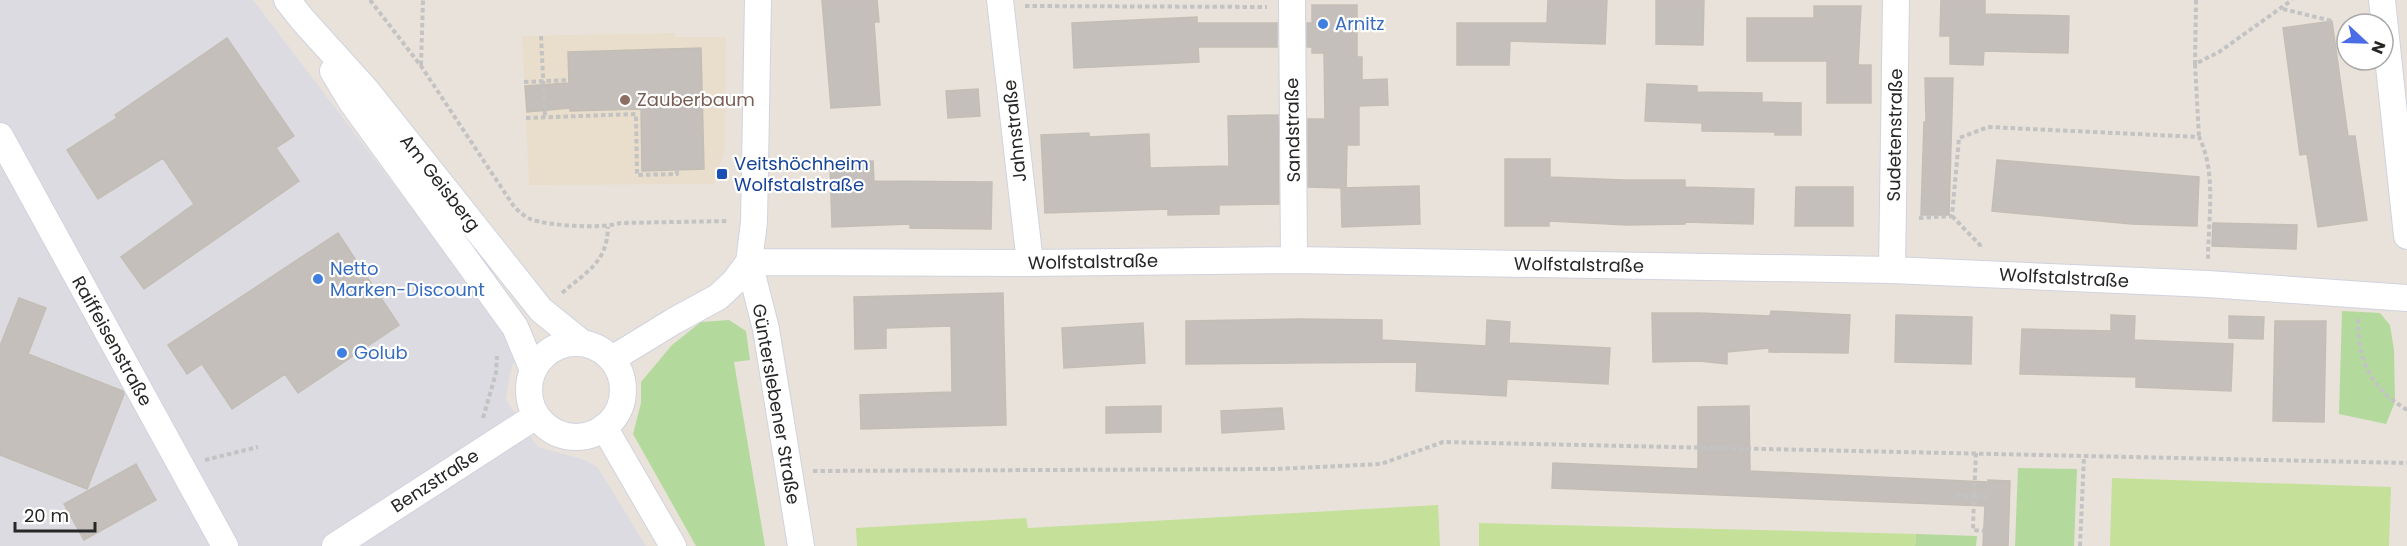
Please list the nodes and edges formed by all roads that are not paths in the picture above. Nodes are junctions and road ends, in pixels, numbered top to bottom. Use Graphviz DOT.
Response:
graph roads {
  1 [pos="758,0"];
  2 [pos="1896,0"];
  3 [pos="2382,0"];
  4 [pos="1001,3"];
  5 [pos="1292,4"];
  6 [pos="294,10"];
  7 [pos="0,136"];
  8 [pos="2407,236"];
  9 [pos="1294,260"];
  10 [pos="749,262"];
  11 [pos="1030,263"];
  12 [pos="1893,270"];
  13 [pos="2407,298"];
  14 [pos="582,343"];
  15 [pos="612,359"];
  16 [pos="533,370"];
  17 [pos="536,416"];
  18 [pos="604,427"];
  19 [pos="225,546"];
  20 [pos="335,546"];
  21 [pos="673,546"];
  22 [pos="801,546"];
  1 -- 10 [label="street, Günterslebener Straße"];
  2 -- 12 [label="street, Sudetenstraße"];
  3 -- 8 [label="street"];
  4 -- 11 [label="street, Jahnstraße"];
  5 -- 9 [label="street, Sandstraße"];
  6 -- 14 [label="street, Am Geisberg"];
  6 -- 16 [label="street, Am Geisberg"];
  7 -- 19 [label="street, Raiffeisenstraße"];
  9 -- 11 [label="street, Wolfstalstraße"];
  9 -- 12 [label="street, Wolfstalstraße"];
  10 -- 11 [label="street, Wolfstalstraße"];
  10 -- 15 [label="street, Günterslebener Straße"];
  10 -- 22 [label="street, Günterslebener Straße"];
  12 -- 13 [label="street, Wolfstalstraße"];
  14 -- 15 [label="street"];
  14 -- 16 [label="street"];
  15 -- 18 [label="street"];
  16 -- 17 [label="street"];
  17 -- 18 [label="street"];
  17 -- 20 [label="street, Benzstraße"];
  18 -- 21 [label="street"];
}
